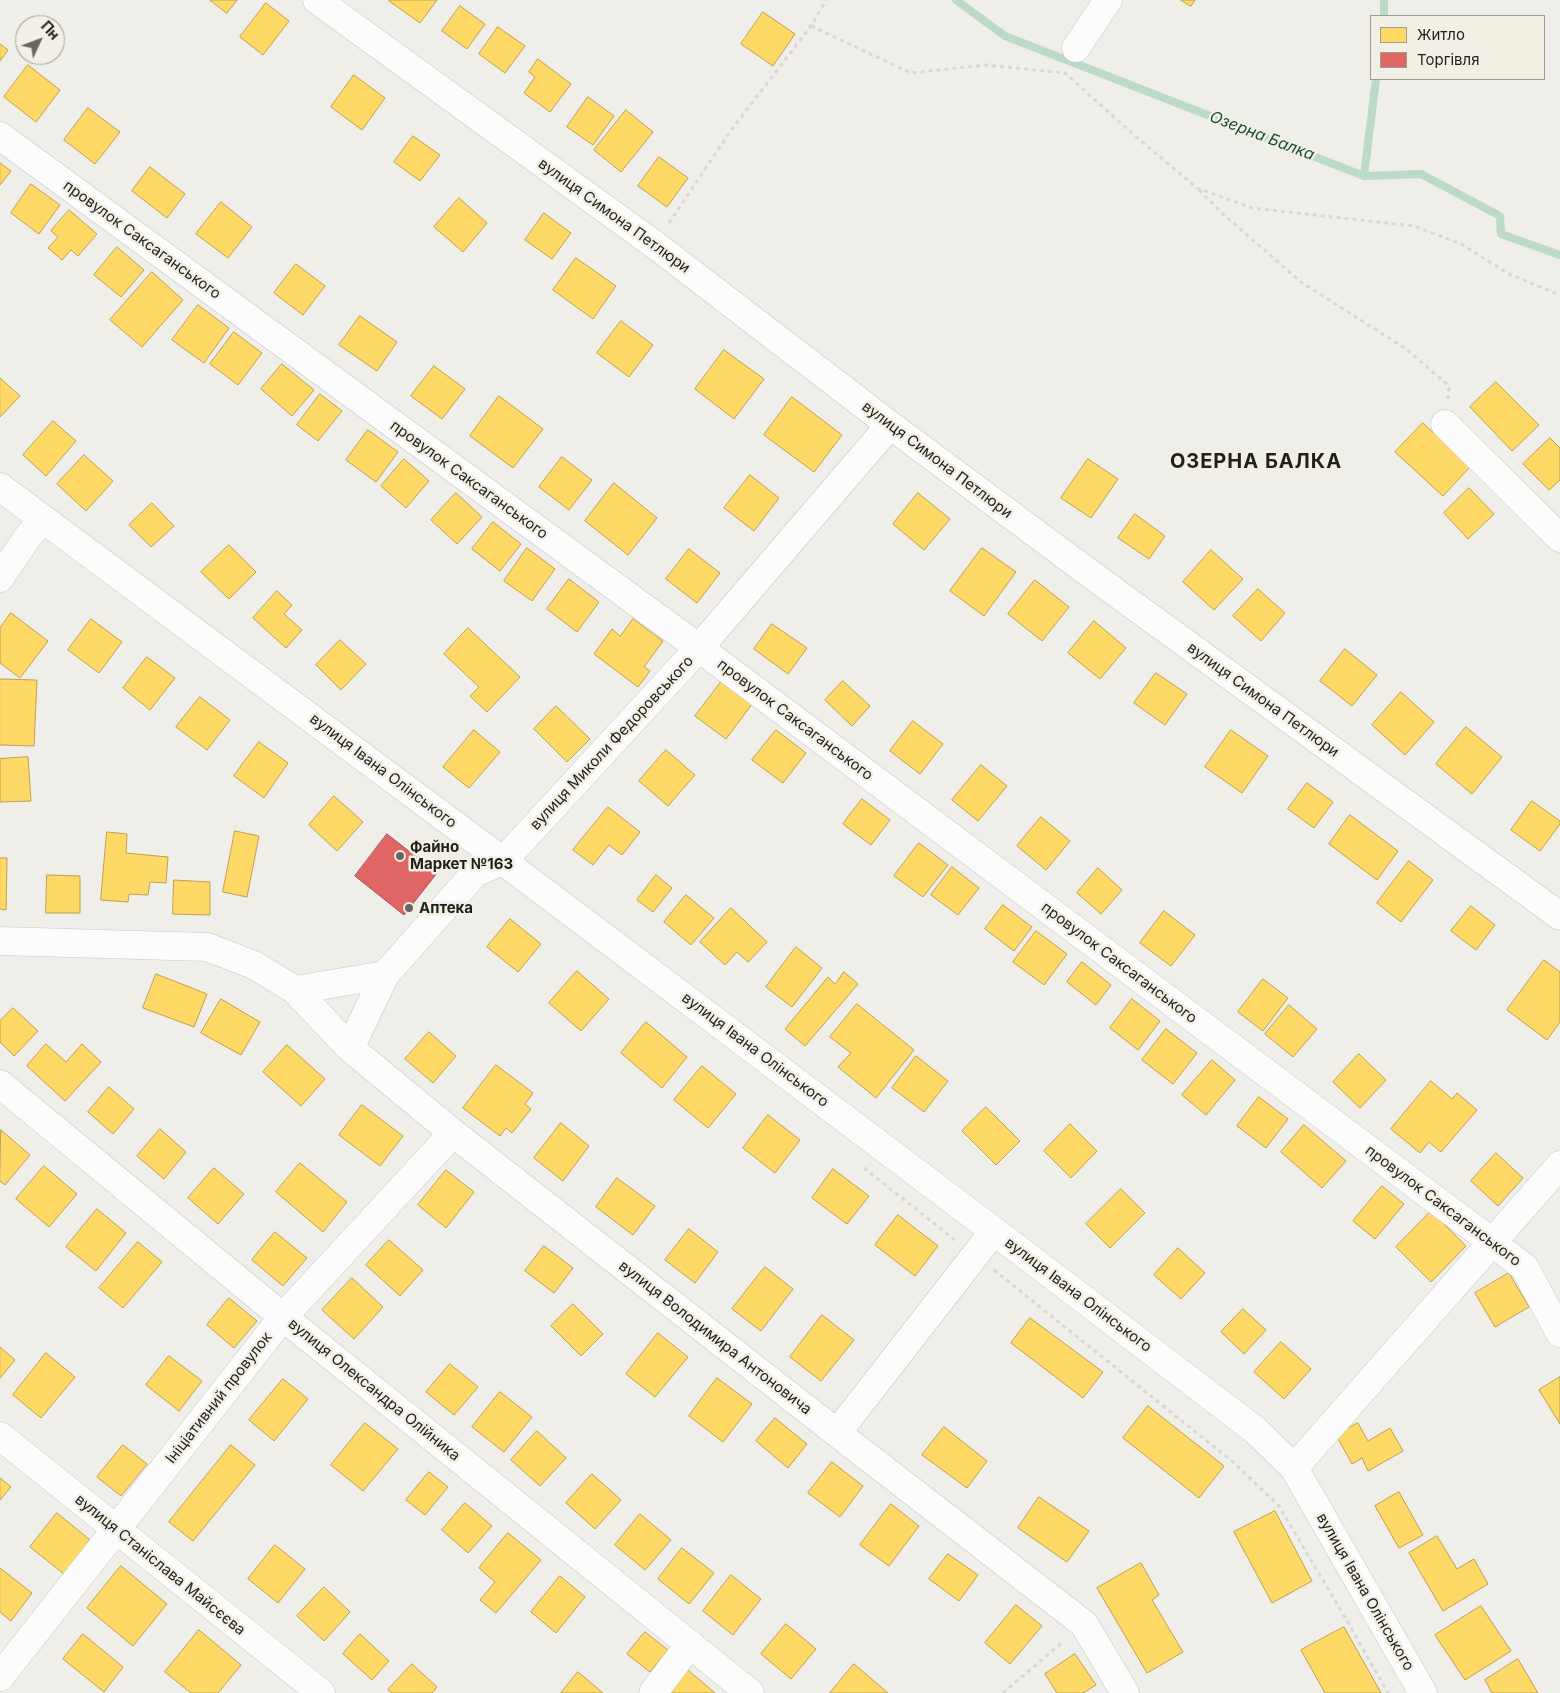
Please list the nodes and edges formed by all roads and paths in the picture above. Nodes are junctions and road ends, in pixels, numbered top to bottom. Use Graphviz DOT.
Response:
graph roads {
  1 [pos="317,0"];
  2 [pos="826,0"];
  3 [pos="1108,0"];
  4 [pos="811,26"];
  5 [pos="1076,48"];
  6 [pos="0,136"];
  7 [pos="1197,188"];
  8 [pos="655,244"];
  9 [pos="1560,295"];
  10 [pos="1445,424"];
  11 [pos="890,425"];
  12 [pos="0,487"];
  13 [pos="43,519"];
  14 [pos="1560,538"];
  15 [pos="0,578"];
  16 [pos="699,648"];
  17 [pos="503,861"];
  18 [pos="1560,916"];
  19 [pos="0,941"];
  20 [pos="385,975"];
  21 [pos="295,990"];
  22 [pos="350,1048"];
  23 [pos="0,1084"];
  24 [pos="453,1133"];
  25 [pos="860,1165"];
  26 [pos="1560,1165"];
  27 [pos="994,1231"];
  28 [pos="1492,1242"];
  29 [pos="975,1255"];
  30 [pos="283,1317"];
  31 [pos="1560,1333"];
  32 [pos="837,1433"];
  33 [pos="0,1436"];
  34 [pos="1294,1468"];
  35 [pos="115,1529"];
  36 [pos="1084,1624"];
  37 [pos="690,1644"];
  38 [pos="0,1677"];
  39 [pos="321,1693"];
  40 [pos="652,1693"];
  41 [pos="750,1693"];
  42 [pos="1003,1693"];
  43 [pos="1125,1693"];
  44 [pos="1388,1693"];
  45 [pos="1423,1693"];
  1 -- 8 [label="street, вулиця Симона Петлюри"];
  2 -- 4 [label="path"];
  3 -- 5 [label="street"];
  4 -- 7 [label="path"];
  4 -- 8 [label="path"];
  6 -- 16 [label="street, провулок Саксаганського"];
  7 -- 9 [label="path"];
  7 -- 10 [label="path"];
  8 -- 11 [label="street, вулиця Симона Петлюри"];
  10 -- 14 [label="street"];
  11 -- 16 [label="street, вулиця Миколи Федоровського"];
  11 -- 18 [label="street, вулиця Симона Петлюри"];
  12 -- 13 [label="street, вулиця Івана Олінського"];
  13 -- 15 [label="street"];
  13 -- 17 [label="street, вулиця Івана Олінського"];
  16 -- 17 [label="street, вулиця Миколи Федоровського"];
  16 -- 28 [label="street, провулок Саксаганського"];
  17 -- 20 [label="street, вулиця Миколи Федоровського"];
  17 -- 27 [label="street, вулиця Івана Олінського"];
  19 -- 21 [label="street"];
  20 -- 21 [label="street"];
  20 -- 22 [label="street, вулиця Миколи Федоровського"];
  21 -- 22 [label="street, вулиця Володимира Антоновича"];
  22 -- 24 [label="street, вулиця Володимира Антоновича"];
  23 -- 30 [label="street, вулиця Олександра Олійника"];
  24 -- 30 [label="street, Ініціативний провулок"];
  24 -- 32 [label="street, вулиця Володимира Антоновича"];
  25 -- 29 [label="path"];
  26 -- 28 [label="street"];
  27 -- 29 [label="street"];
  27 -- 34 [label="street, вулиця Івана Олінського"];
  28 -- 31 [label="street, провулок Саксаганського"];
  28 -- 34 [label="street"];
  29 -- 32 [label="street"];
  29 -- 44 [label="path"];
  30 -- 35 [label="street, Ініціативний провулок"];
  30 -- 37 [label="street, вулиця Олександра Олійника"];
  32 -- 36 [label="street, вулиця Володимира Антоновича"];
  33 -- 35 [label="street, вулиця Станіслава Майсєєва"];
  34 -- 45 [label="street, вулиця Івана Олінського"];
  35 -- 38 [label="street, Ініціативний провулок"];
  35 -- 39 [label="street, вулиця Станіслава Майсєєва"];
  36 -- 42 [label="path"];
  36 -- 43 [label="street, вулиця Володимира Антоновича"];
  37 -- 40 [label="street"];
  37 -- 41 [label="street, вулиця Олександра Олійника"];
}
